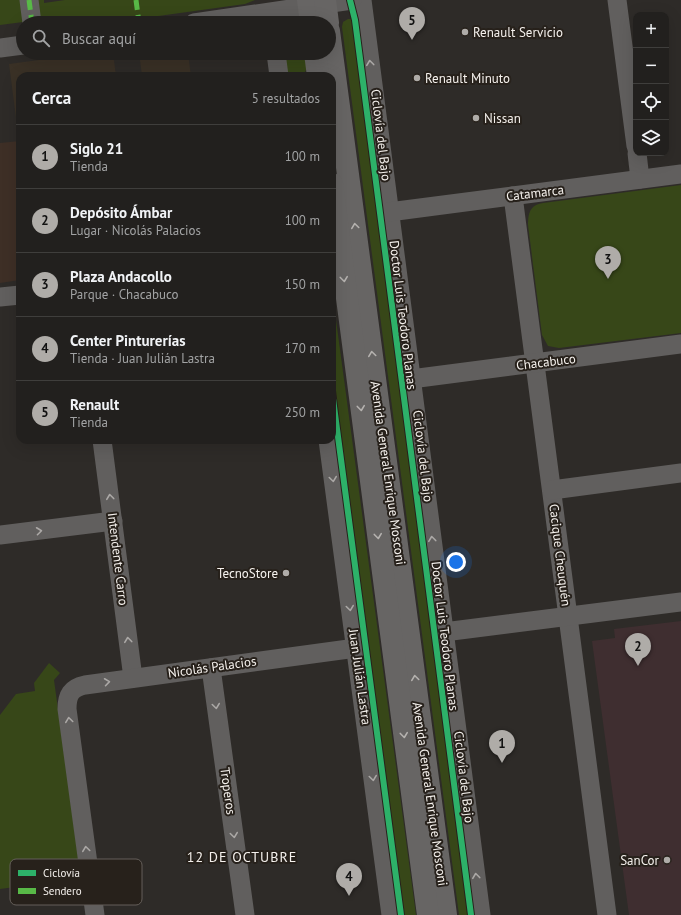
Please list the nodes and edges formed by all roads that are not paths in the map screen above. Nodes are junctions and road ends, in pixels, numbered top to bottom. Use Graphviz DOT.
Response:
graph roads {
  1 [pos="29,0"];
  2 [pos="352,0"];
  3 [pos="362,0"];
  4 [pos="617,0"];
  5 [pos="318,10"];
  6 [pos="271,12"];
  7 [pos="31,16"];
  8 [pos="243,16"];
  9 [pos="16,46"];
  10 [pos="0,48"];
  11 [pos="277,60"];
  12 [pos="316,60"];
  13 [pos="333,60"];
  14 [pos="278,72"];
  15 [pos="317,72"];
  16 [pos="334,72"];
  17 [pos="336,84"];
  18 [pos="633,123"];
  19 [pos="637,156"];
  20 [pos="681,174"];
  21 [pos="640,179"];
  22 [pos="513,196"];
  23 [pos="390,212"];
  24 [pos="336,214"];
  25 [pos="16,295"];
  26 [pos="0,297"];
  27 [pos="681,344"];
  28 [pos="535,363"];
  29 [pos="411,380"];
  30 [pos="103,444"];
  31 [pos="329,444"];
  32 [pos="681,473"];
  33 [pos="552,490"];
  34 [pos="113,521"];
  35 [pos="0,536"];
  36 [pos="681,602"];
  37 [pos="568,616"];
  38 [pos="444,632"];
  39 [pos="356,648"];
  40 [pos="211,668"];
  41 [pos="133,678"];
  42 [pos="87,859"];
  43 [pos="94,905"];
  44 [pos="95,915"];
  45 [pos="245,915"];
  46 [pos="392,915"];
  47 [pos="428,915"];
  48 [pos="446,915"];
  49 [pos="481,915"];
  50 [pos="607,915"];
  1 -- 7 [label="street"];
  2 -- 5 [label="street"];
  23 -- 3 [label="street, Doctor Luis Teodoro Planas, one-way"];
  4 -- 18 [label="street"];
  5 -- 6 [label="street"];
  6 -- 8 [label="street"];
  9 -- 10 [label="street"];
  11 -- 14 [label="street"];
  12 -- 15 [label="highway"];
  16 -- 13 [label="highway, Avenida General Enrique Mosconi, one-way"];
  48 -- 17 [label="highway, Avenida General Enrique Mosconi, one-way"];
  19 -- 21 [label="street"];
  20 -- 21 [label="street, Catamarca"];
  21 -- 22 [label="street, Catamarca"];
  22 -- 23 [label="street, Catamarca"];
  22 -- 28 [label="street, Cacique Cheuquén"];
  23 -- 29 [label="street, Doctor Luis Teodoro Planas"];
  24 -- 47 [label="highway, Avenida General Enrique Mosconi, one-way"];
  25 -- 26 [label="street"];
  27 -- 28 [label="street, Chacabuco"];
  28 -- 29 [label="street, Chacabuco"];
  28 -- 33 [label="street, Cacique Cheuquén"];
  38 -- 29 [label="street, Doctor Luis Teodoro Planas, one-way"];
  34 -- 30 [label="street, Intendente Carro, one-way"];
  31 -- 39 [label="street, Juan Julián Lastra, one-way"];
  32 -- 33 [label="street"];
  33 -- 37 [label="street, Cacique Cheuquén"];
  35 -- 34 [label="street, one-way"];
  41 -- 34 [label="street, Intendente Carro, one-way"];
  36 -- 37 [label="street"];
  37 -- 38 [label="street"];
  37 -- 50 [label="street, Cacique Cheuquén"];
  49 -- 38 [label="street, Doctor Luis Teodoro Planas, one-way"];
  39 -- 40 [label="street, Nicolás Palacios"];
  39 -- 46 [label="street, Juan Julián Lastra, one-way"];
  40 -- 41 [label="street, Nicolás Palacios"];
  40 -- 45 [label="street, Troperos, one-way"];
  42 -- 41 [label="street, Nicolás Palacios, one-way"];
  44 -- 43 [label="street, Nicolás Palacios, one-way"];
}
